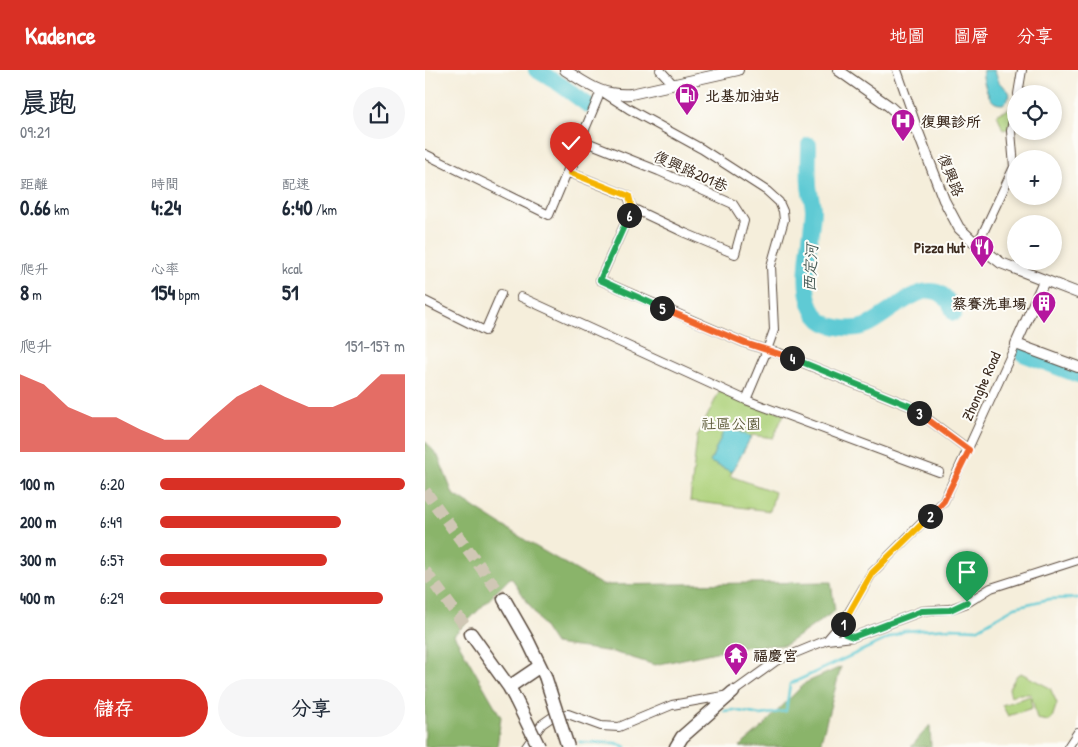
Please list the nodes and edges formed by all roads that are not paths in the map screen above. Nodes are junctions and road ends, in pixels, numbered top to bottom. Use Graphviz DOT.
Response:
graph roads {
  1 [pos="565,70"];
  2 [pos="660,70"];
  3 [pos="738,70"];
  4 [pos="839,70"];
  5 [pos="897,70"];
  6 [pos="1022,70"];
  7 [pos="727,71"];
  8 [pos="673,84"];
  9 [pos="1020,85"];
  10 [pos="601,91"];
  11 [pos="631,94"];
  12 [pos="629,109"];
  13 [pos="918,132"];
  14 [pos="1012,140"];
  15 [pos="425,154"];
  16 [pos="632,208"];
  17 [pos="975,243"];
  18 [pos="1044,281"];
  19 [pos="1078,293"];
  20 [pos="501,294"];
  21 [pos="521,297"];
  22 [pos="425,301"];
  23 [pos="1016,344"];
  24 [pos="767,350"];
  25 [pos="1078,368"];
  26 [pos="746,400"];
  27 [pos="969,450"];
  28 [pos="939,472"];
  29 [pos="1078,560"];
  30 [pos="504,600"];
  31 [pos="845,619"];
  32 [pos="471,634"];
  33 [pos="853,637"];
  34 [pos="827,640"];
  35 [pos="543,671"];
  36 [pos="509,687"];
  37 [pos="733,692"];
  38 [pos="712,698"];
  39 [pos="707,714"];
  40 [pos="1078,732"];
  41 [pos="526,747"];
  42 [pos="539,747"];
  43 [pos="568,747"];
  44 [pos="676,747"];
  45 [pos="1068,747"];
  1 -- 10 [label="street"];
  2 -- 8 [label="street"];
  3 -- 7 [label="street"];
  4 -- 13 [label="street, 復興路"];
  5 -- 13 [label="street"];
  6 -- 9 [label="street"];
  7 -- 8 [label="street"];
  8 -- 11 [label="street"];
  10 -- 11 [label="street"];
  10 -- 12 [label="street, 復興路201巷"];
  10 -- 15 [label="street"];
  11 -- 12 [label="street"];
  12 -- 24 [label="street, 復興路201巷"];
  13 -- 17 [label="street, 復興路"];
  14 -- 17 [label="street"];
  16 -- 16 [label="street, 復興路201巷"];
  16 -- 24 [label="street"];
  17 -- 18 [label="street, 復興路"];
  18 -- 19 [label="street, 復興路"];
  18 -- 23 [label="street, Zhonghe Road"];
  20 -- 22 [label="street"];
  21 -- 26 [label="street"];
  23 -- 25 [label="street"];
  23 -- 27 [label="street, Zhonghe Road"];
  24 -- 26 [label="street, 復興路201巷"];
  24 -- 27 [label="street"];
  26 -- 28 [label="street"];
  27 -- 31 [label="street, Zhonghe Road"];
  29 -- 33 [label="street, Zhonghe Road"];
  30 -- 35 [label="main road"];
  31 -- 33 [label="street"];
  31 -- 34 [label="street, Zhonghe Road"];
  32 -- 36 [label="main road"];
  33 -- 34 [label="street, Zhonghe Road"];
  34 -- 37 [label="street, Zhonghe Road"];
  35 -- 36 [label="main road"];
  35 -- 43 [label="main road, bridge"];
  36 -- 42 [label="main road, bridge"];
  37 -- 38 [label="street, Zhonghe Road"];
  37 -- 39 [label="main road"];
  38 -- 39 [label="main road"];
  38 -- 41 [label="street, Zhonghe Road"];
  39 -- 44 [label="main road"];
  40 -- 45 [label="street"];
}
